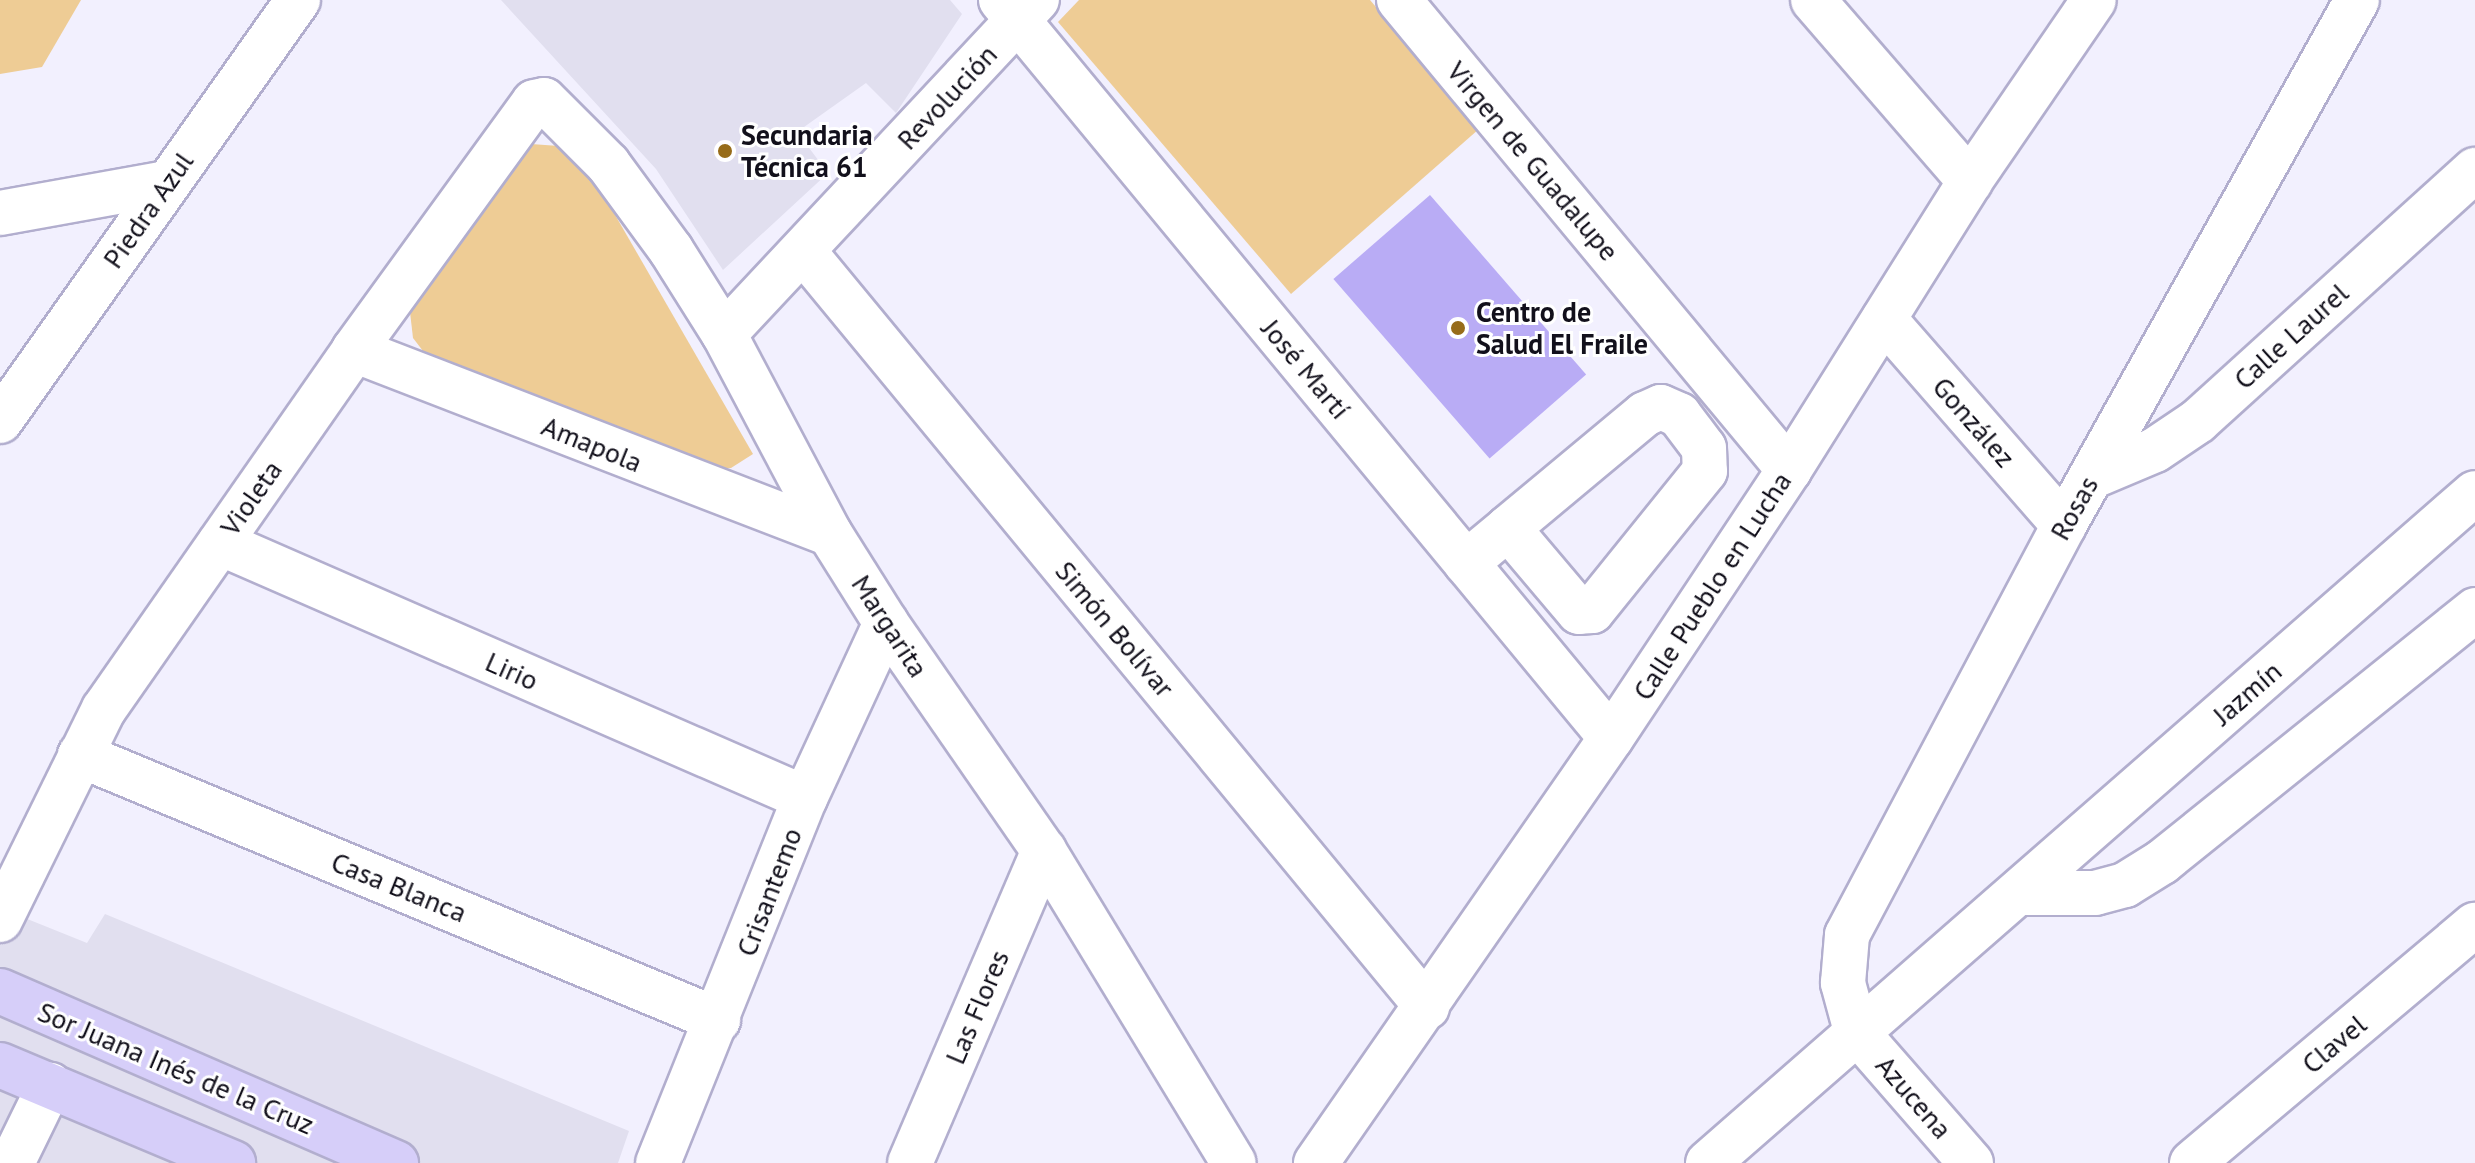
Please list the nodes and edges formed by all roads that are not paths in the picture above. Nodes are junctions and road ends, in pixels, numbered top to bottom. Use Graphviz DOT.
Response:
graph roads {
  1 [pos="298,0"];
  2 [pos="1399,0"];
  3 [pos="1813,0"];
  4 [pos="2094,0"];
  5 [pos="2357,0"];
  6 [pos="1019,7"];
  7 [pos="538,100"];
  8 [pos="2475,170"];
  9 [pos="1970,181"];
  10 [pos="166,183"];
  11 [pos="0,213"];
  12 [pos="804,252"];
  13 [pos="1884,319"];
  14 [pos="724,334"];
  15 [pos="354,350"];
  16 [pos="0,421"];
  17 [pos="1789,470"];
  18 [pos="2091,477"];
  19 [pos="2475,493"];
  20 [pos="2064,525"];
  21 [pos="1508,528"];
  22 [pos="830,534"];
  23 [pos="220,543"];
  24 [pos="1466,563"];
  25 [pos="2475,610"];
  26 [pos="886,623"];
  27 [pos="1611,738"];
  28 [pos="80,755"];
  29 [pos="805,798"];
  30 [pos="1044,851"];
  31 [pos="2019,893"];
  32 [pos="0,920"];
  33 [pos="2475,925"];
  34 [pos="0,991"];
  35 [pos="1427,1007"];
  36 [pos="718,1020"];
  37 [pos="1856,1031"];
  38 [pos="0,1065"];
  39 [pos="50,1085"];
  40 [pos="12,1163"];
  41 [pos="233,1163"];
  42 [pos="396,1163"];
  43 [pos="658,1163"];
  44 [pos="910,1163"];
  45 [pos="1234,1163"];
  46 [pos="1316,1163"];
  47 [pos="1708,1163"];
  48 [pos="1971,1163"];
  49 [pos="2192,1163"];
  1 -- 10 [label="street, Piedra Azul"];
  2 -- 17 [label="street, Virgen de Guadalupe"];
  3 -- 9 [label="street"];
  4 -- 9 [label="street, Calle Pueblo en Lucha"];
  5 -- 18 [label="street, Rosas"];
  6 -- 12 [label="street, Revolución"];
  6 -- 24 [label="street, José Martí"];
  7 -- 14 [label="street, Margarita"];
  7 -- 15 [label="street, Violeta"];
  8 -- 18 [label="street, Calle Laurel"];
  9 -- 13 [label="street, Calle Pueblo en Lucha"];
  10 -- 11 [label="street"];
  10 -- 16 [label="street, Piedra Azul"];
  12 -- 14 [label="street, Revolución"];
  12 -- 35 [label="street, Simón Bolívar"];
  13 -- 17 [label="street, Calle Pueblo en Lucha"];
  13 -- 20 [label="street, González"];
  14 -- 22 [label="street, Margarita"];
  15 -- 22 [label="street, Amapola"];
  15 -- 23 [label="street, Violeta"];
  17 -- 27 [label="street, Calle Pueblo en Lucha"];
  18 -- 20 [label="street, Rosas"];
  19 -- 31 [label="street, Jazmín"];
  20 -- 37 [label="street, Rosas"];
  21 -- 21 [label="street"];
  21 -- 24 [label="street"];
  22 -- 26 [label="street, Margarita"];
  23 -- 28 [label="street, Violeta"];
  23 -- 29 [label="street, Lirio"];
  24 -- 27 [label="street, José Martí"];
  25 -- 31 [label="street"];
  26 -- 29 [label="street, Crisantemo"];
  26 -- 30 [label="street, Margarita"];
  27 -- 35 [label="street, Calle Pueblo en Lucha"];
  28 -- 32 [label="street, Violeta"];
  28 -- 36 [label="street, Casa Blanca"];
  29 -- 36 [label="street, Crisantemo"];
  30 -- 44 [label="street, Las Flores"];
  30 -- 45 [label="street, Margarita"];
  31 -- 37 [label="street, Jazmín"];
  33 -- 49 [label="street, Clavel"];
  34 -- 42 [label="main road, Sor Juana Inés de la Cruz"];
  35 -- 46 [label="street, Calle Pueblo en Lucha"];
  36 -- 43 [label="street, Crisantemo"];
  37 -- 47 [label="street, Jazmín"];
  37 -- 48 [label="street, Azucena"];
  38 -- 39 [label="main road"];
  39 -- 40 [label="street"];
  39 -- 41 [label="main road"];
}
